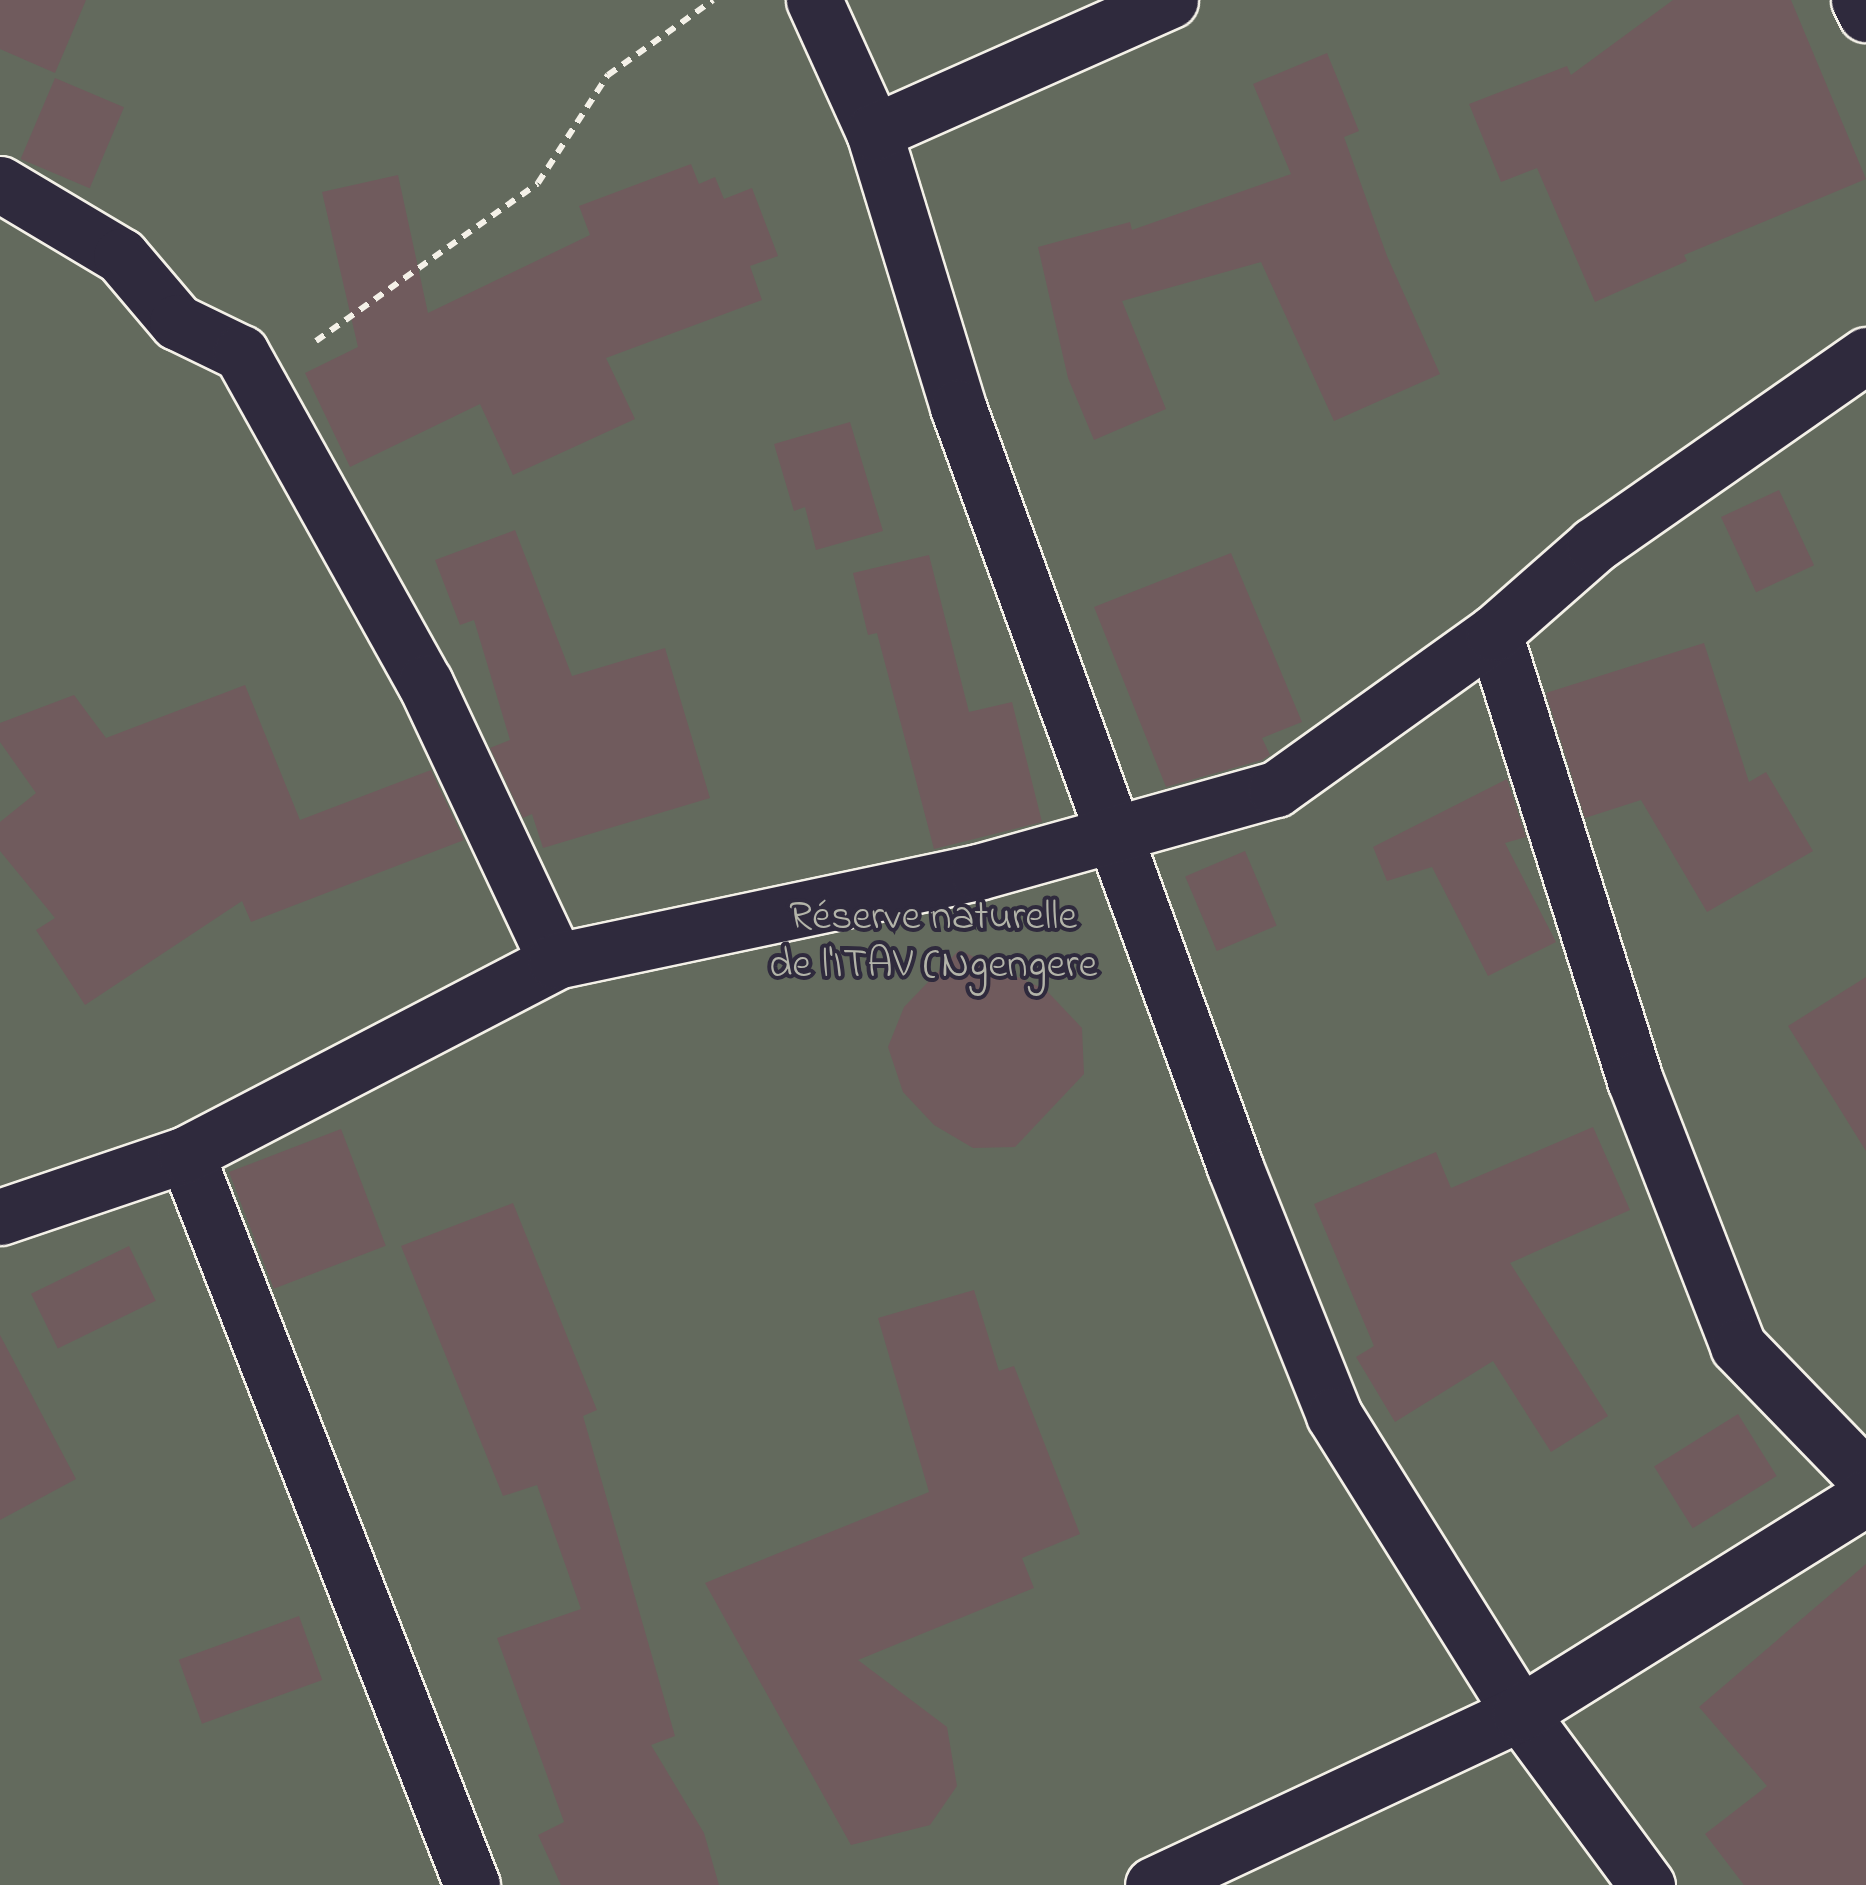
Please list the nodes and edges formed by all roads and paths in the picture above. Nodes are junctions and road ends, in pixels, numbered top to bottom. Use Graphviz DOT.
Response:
graph roads {
  1 [pos="713,0"];
  2 [pos="814,0"];
  3 [pos="1170,0"];
  4 [pos="1859,0"];
  5 [pos="1866,14"];
  6 [pos="874,132"];
  7 [pos="0,184"];
  8 [pos="241,354"];
  9 [pos="1866,355"];
  10 [pos="1494,633"];
  11 [pos="1114,835"];
  12 [pos="556,961"];
  13 [pos="186,1154"];
  14 [pos="0,1217"];
  15 [pos="1866,1478"];
  16 [pos="1866,1498"];
  17 [pos="1520,1713"];
  18 [pos="472,1885"];
  19 [pos="1154,1885"];
  20 [pos="1648,1885"];
  1 -- 8 [label="path"];
  2 -- 6 [label="street"];
  3 -- 6 [label="street"];
  4 -- 5 [label="street"];
  6 -- 11 [label="street"];
  7 -- 8 [label="street"];
  8 -- 12 [label="street"];
  9 -- 10 [label="street"];
  10 -- 11 [label="street"];
  10 -- 15 [label="street"];
  11 -- 12 [label="street"];
  11 -- 17 [label="street"];
  12 -- 13 [label="street"];
  13 -- 14 [label="street"];
  13 -- 18 [label="street"];
  16 -- 17 [label="street"];
  17 -- 19 [label="street"];
  17 -- 20 [label="street"];
}
